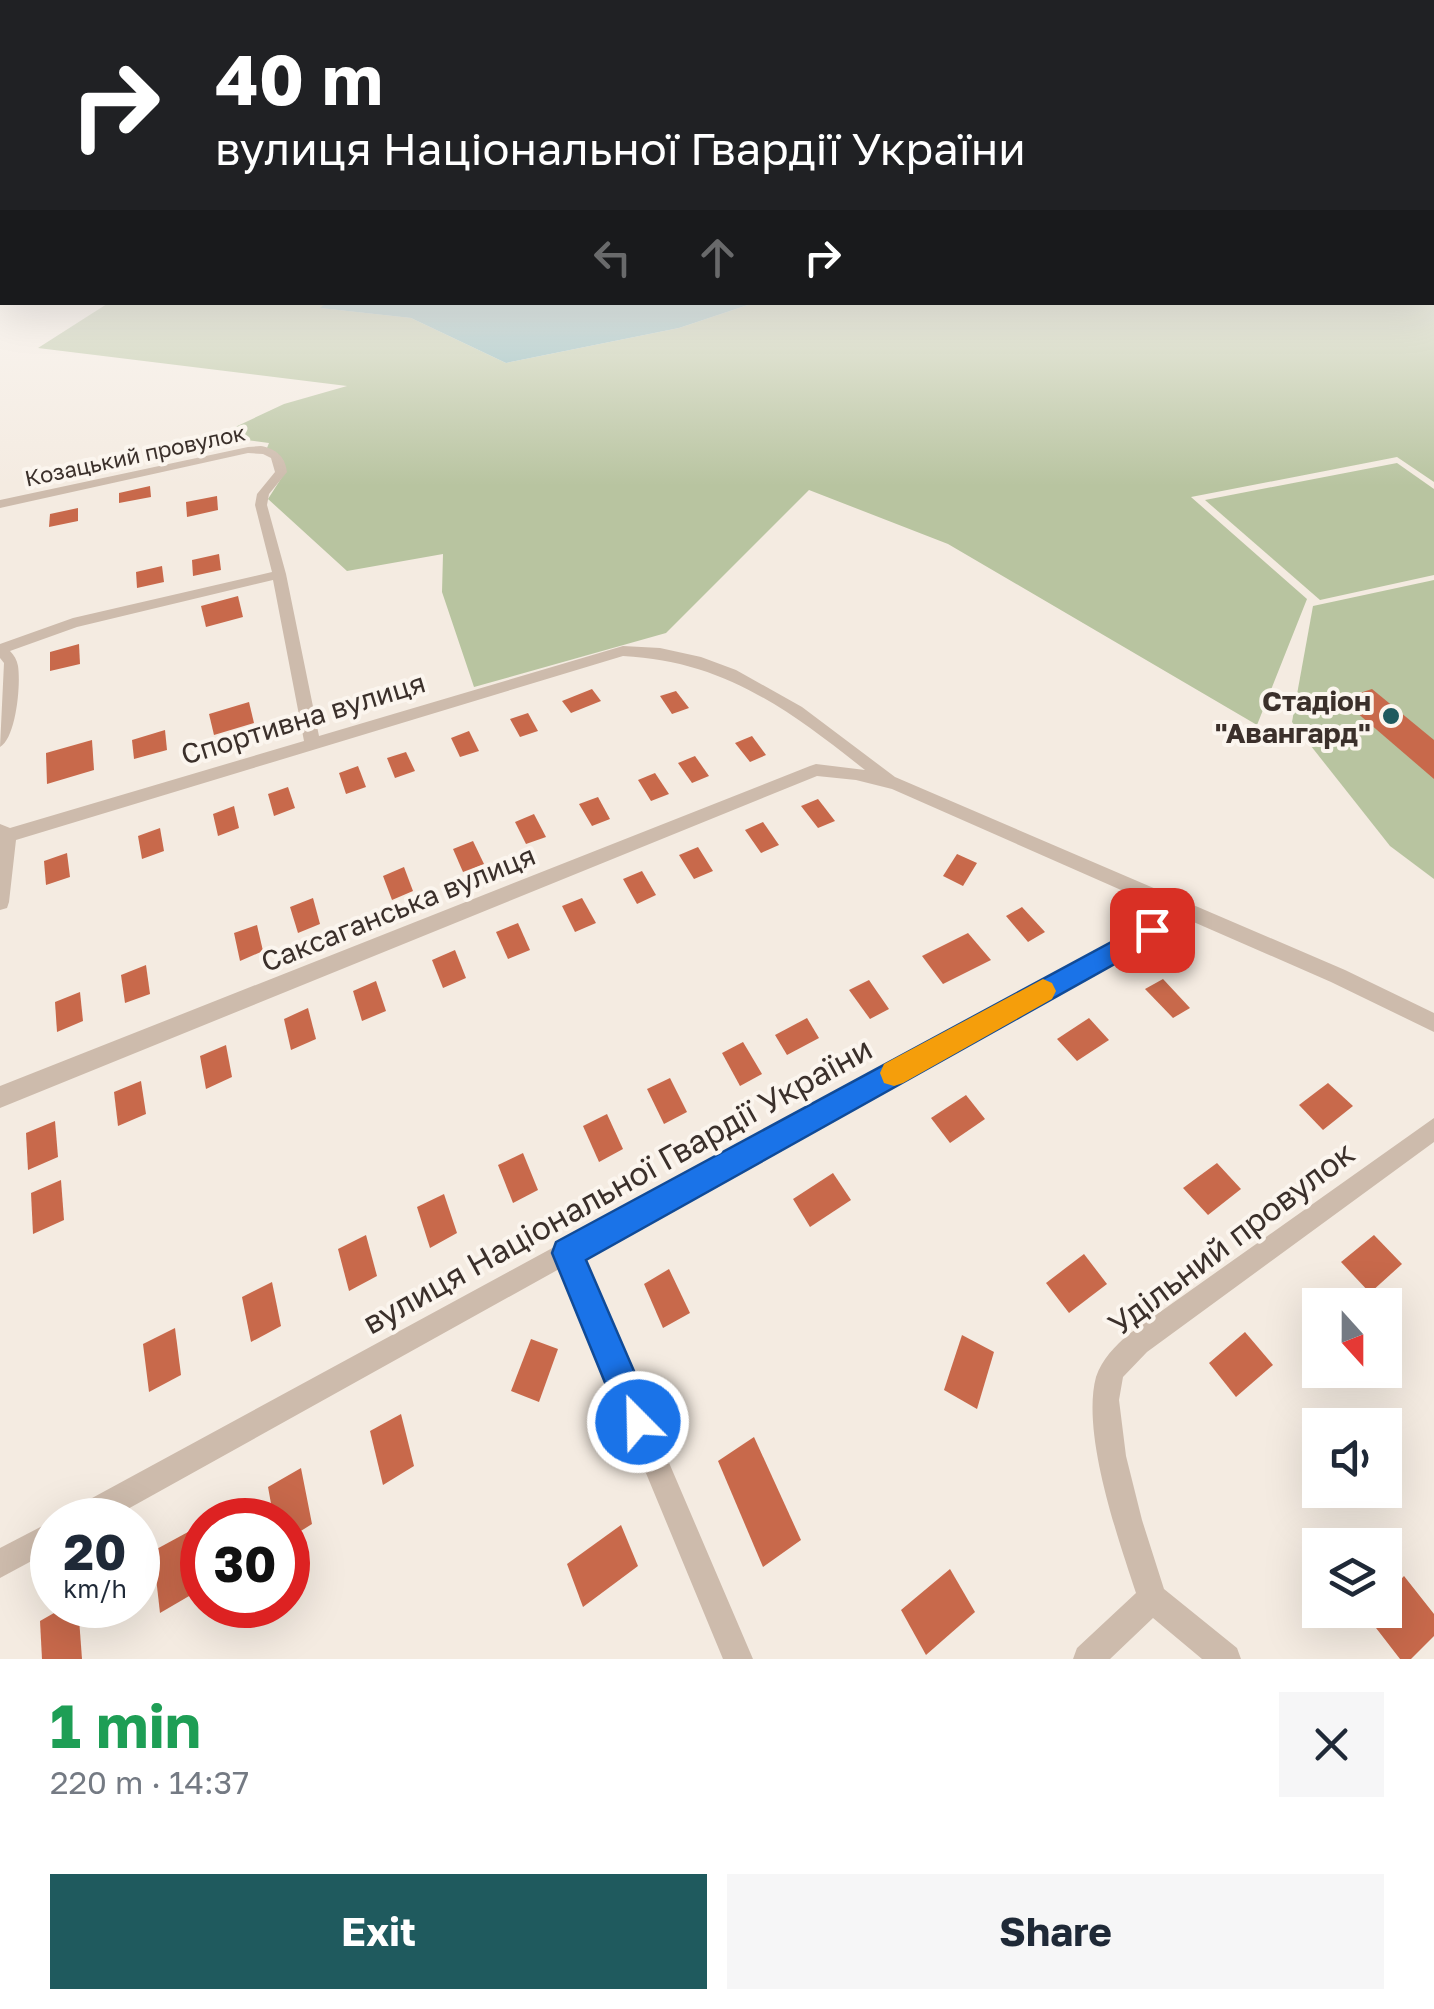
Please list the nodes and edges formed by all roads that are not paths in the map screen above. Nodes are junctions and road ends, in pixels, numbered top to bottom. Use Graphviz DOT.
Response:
graph roads {
  1 [pos="0,504"];
  2 [pos="279,574"];
  3 [pos="1,649"];
  4 [pos="0,741"];
  5 [pos="312,743"];
  6 [pos="896,784"];
  7 [pos="3,835"];
  8 [pos="0,902"];
  9 [pos="1187,912"];
  10 [pos="1434,1023"];
  11 [pos="0,1097"];
  12 [pos="1434,1129"];
  13 [pos="568,1253"];
  14 [pos="120,1498"];
  15 [pos="30,1547"];
  16 [pos="0,1564"];
  17 [pos="1152,1598"];
  18 [pos="738,1659"];
  19 [pos="1088,1659"];
  20 [pos="1226,1659"];
  1 -- 2 [label="street, Козацький провулок"];
  2 -- 3 [label="street"];
  2 -- 5 [label="street, Козацький провулок"];
  3 -- 4 [label="street"];
  5 -- 6 [label="street, Спортивна вулиця"];
  5 -- 7 [label="street, Спортивна вулиця"];
  6 -- 9 [label="street"];
  6 -- 11 [label="street, Саксаганська вулиця"];
  7 -- 8 [label="street"];
  9 -- 10 [label="street"];
  9 -- 13 [label="street, вулиця Національної Гвардії України"];
  12 -- 17 [label="street, Удільний провулок"];
  13 -- 14 [label="street, вулиця Національної Гвардії України"];
  13 -- 18 [label="street"];
  15 -- 16 [label="street"];
  17 -- 19 [label="street"];
  17 -- 20 [label="street"];
}
